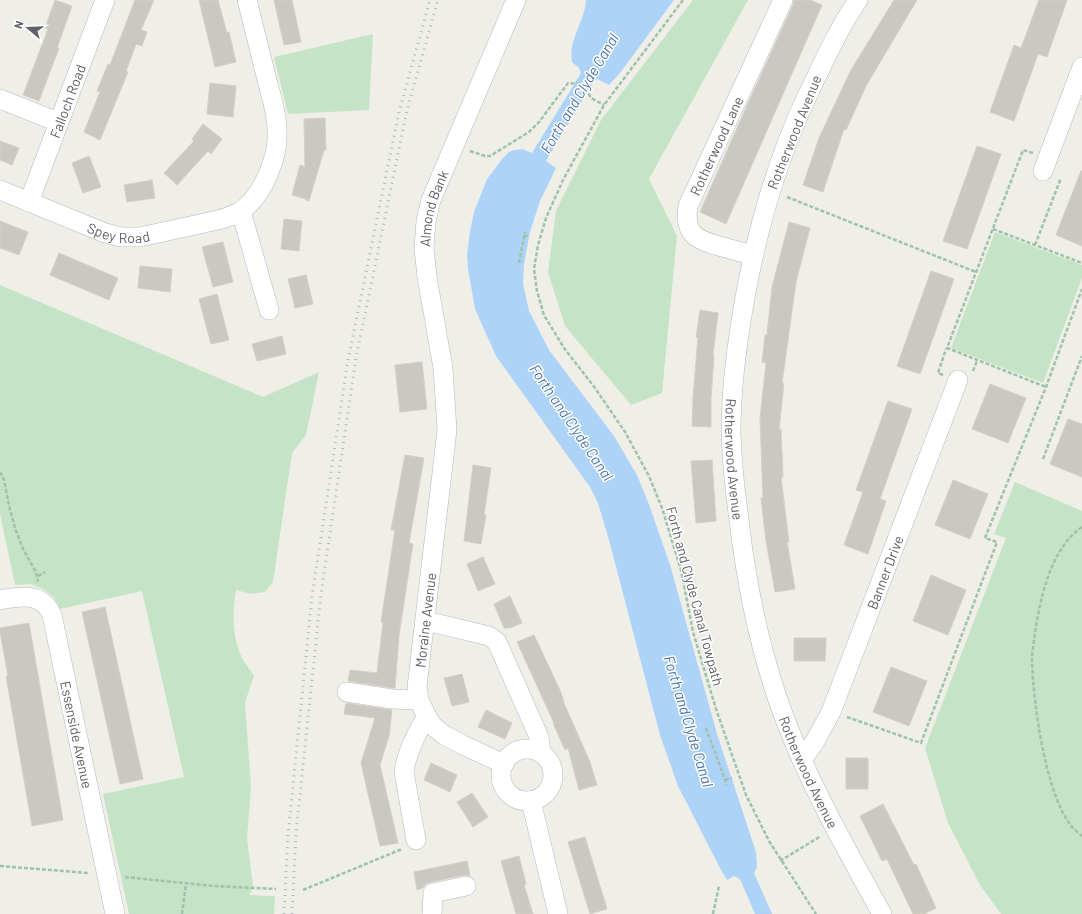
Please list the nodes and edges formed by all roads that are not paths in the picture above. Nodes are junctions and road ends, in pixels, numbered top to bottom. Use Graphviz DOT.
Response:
graph roads {
  1 [pos="105,0"];
  2 [pos="247,0"];
  3 [pos="516,0"];
  4 [pos="783,0"];
  5 [pos="858,0"];
  6 [pos="1082,67"];
  7 [pos="0,99"];
  8 [pos="58,122"];
  9 [pos="1045,165"];
  10 [pos="0,190"];
  11 [pos="28,202"];
  12 [pos="241,211"];
  13 [pos="752,255"];
  14 [pos="269,310"];
  15 [pos="958,380"];
  16 [pos="447,430"];
  17 [pos="0,600"];
  18 [pos="426,621"];
  19 [pos="347,692"];
  20 [pos="419,700"];
  21 [pos="427,717"];
  22 [pos="541,753"];
  23 [pos="802,760"];
  24 [pos="504,764"];
  25 [pos="531,801"];
  26 [pos="416,840"];
  27 [pos="466,886"];
  28 [pos="115,914"];
  29 [pos="432,914"];
  30 [pos="558,914"];
  31 [pos="882,914"];
  1 -- 8 [label="street, Falloch Road"];
  2 -- 12 [label="street, Spey Road"];
  3 -- 16 [label="street, Almond Bank"];
  4 -- 13 [label="street, Rotherwood Lane"];
  5 -- 13 [label="street, Rotherwood Avenue"];
  6 -- 9 [label="street"];
  7 -- 8 [label="street"];
  8 -- 11 [label="street, Falloch Road"];
  10 -- 11 [label="street, Spey Road"];
  11 -- 12 [label="street, Spey Road"];
  12 -- 14 [label="street"];
  13 -- 23 [label="street, Rotherwood Avenue"];
  15 -- 23 [label="street, Banner Drive"];
  16 -- 18 [label="street, Moraine Avenue"];
  17 -- 28 [label="street, Essenside Avenue"];
  18 -- 20 [label="street, Moraine Avenue"];
  18 -- 22 [label="street"];
  19 -- 20 [label="street"];
  20 -- 21 [label="street, Moraine Avenue"];
  21 -- 24 [label="street, Moraine Avenue"];
  21 -- 26 [label="street"];
  22 -- 24 [label="street"];
  22 -- 25 [label="street"];
  23 -- 31 [label="street, Rotherwood Avenue"];
  24 -- 25 [label="street"];
  25 -- 30 [label="street"];
  27 -- 29 [label="street"];
}
